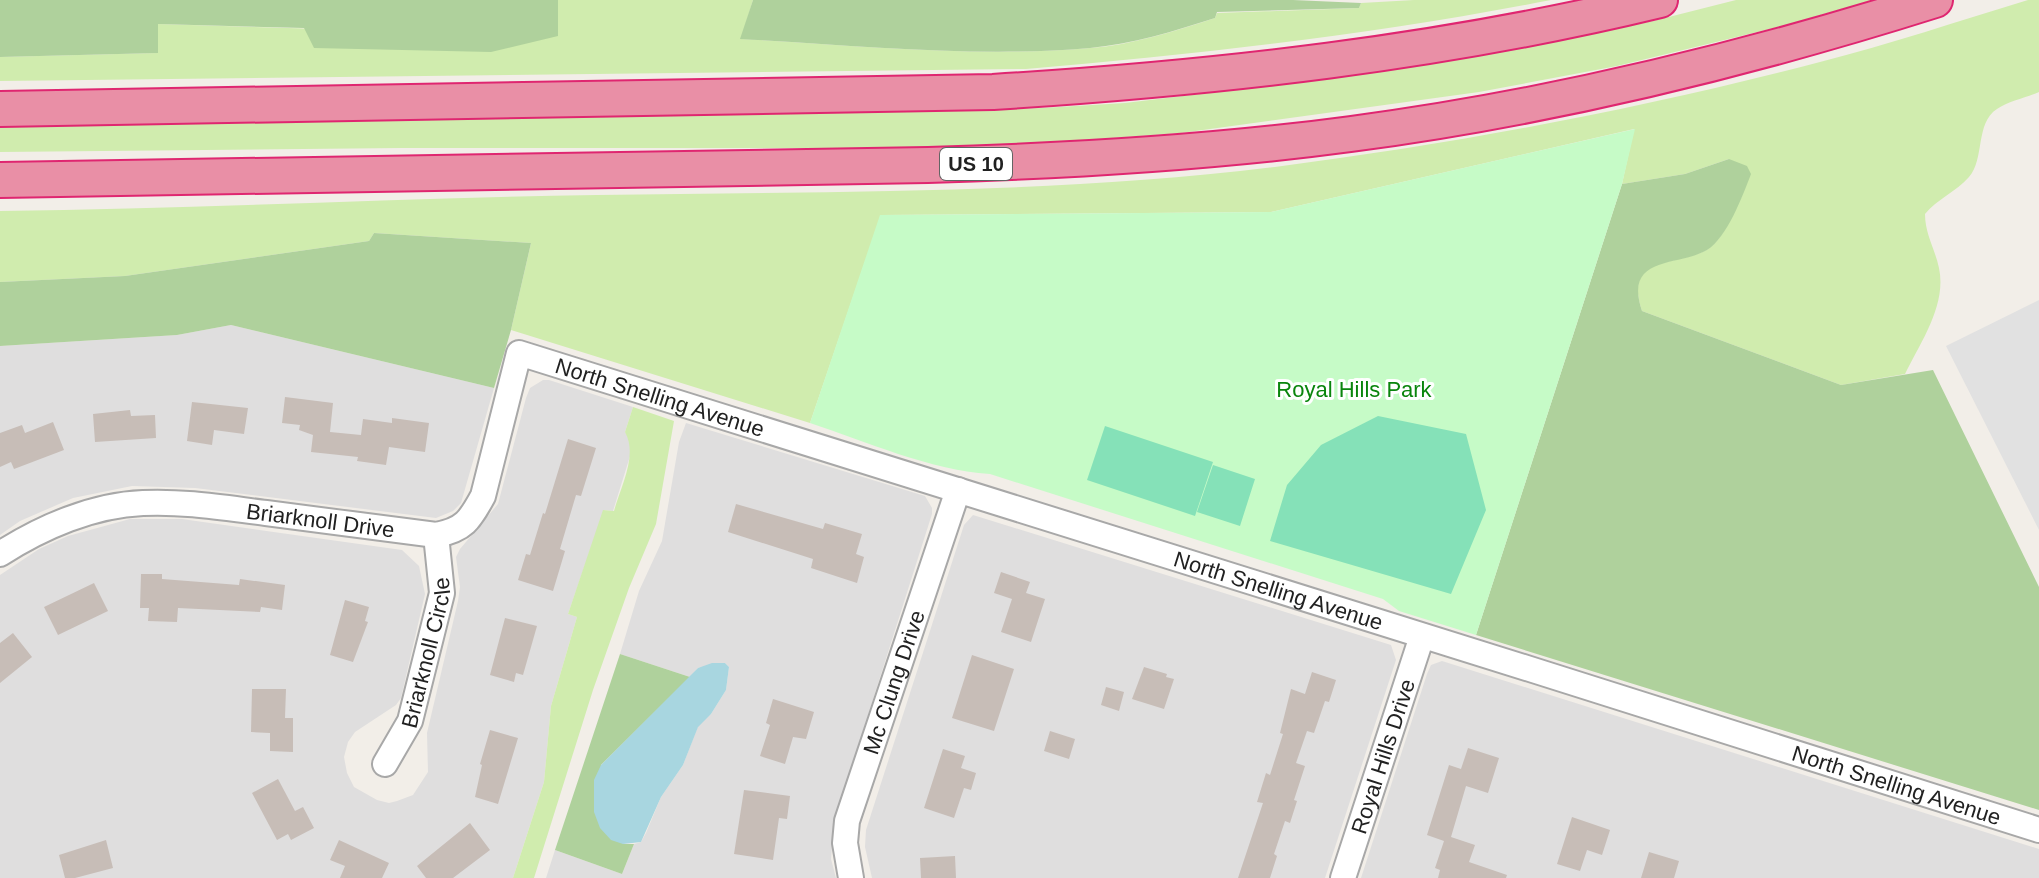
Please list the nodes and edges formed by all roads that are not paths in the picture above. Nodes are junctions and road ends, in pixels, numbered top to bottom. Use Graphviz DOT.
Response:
graph roads {
  1 [pos="1660,0"];
  2 [pos="1935,0"];
  3 [pos="0,109"];
  4 [pos="0,180"];
  5 [pos="958,490"];
  6 [pos="436,535"];
  7 [pos="0,554"];
  8 [pos="1422,636"];
  9 [pos="385,764"];
  10 [pos="2039,830"];
  11 [pos="851,878"];
  12 [pos="1343,878"];
  1 -- 3 [label="highway"];
  2 -- 4 [label="highway, US 10"];
  5 -- 6 [label="street, North Snelling Avenue"];
  5 -- 8 [label="street, North Snelling Avenue"];
  5 -- 11 [label="street, Mc Clung Drive"];
  6 -- 7 [label="street, Briarknoll Drive"];
  6 -- 9 [label="street, Briarknoll Circle"];
  8 -- 10 [label="street, North Snelling Avenue"];
  8 -- 12 [label="street, Royal Hills Drive"];
}
